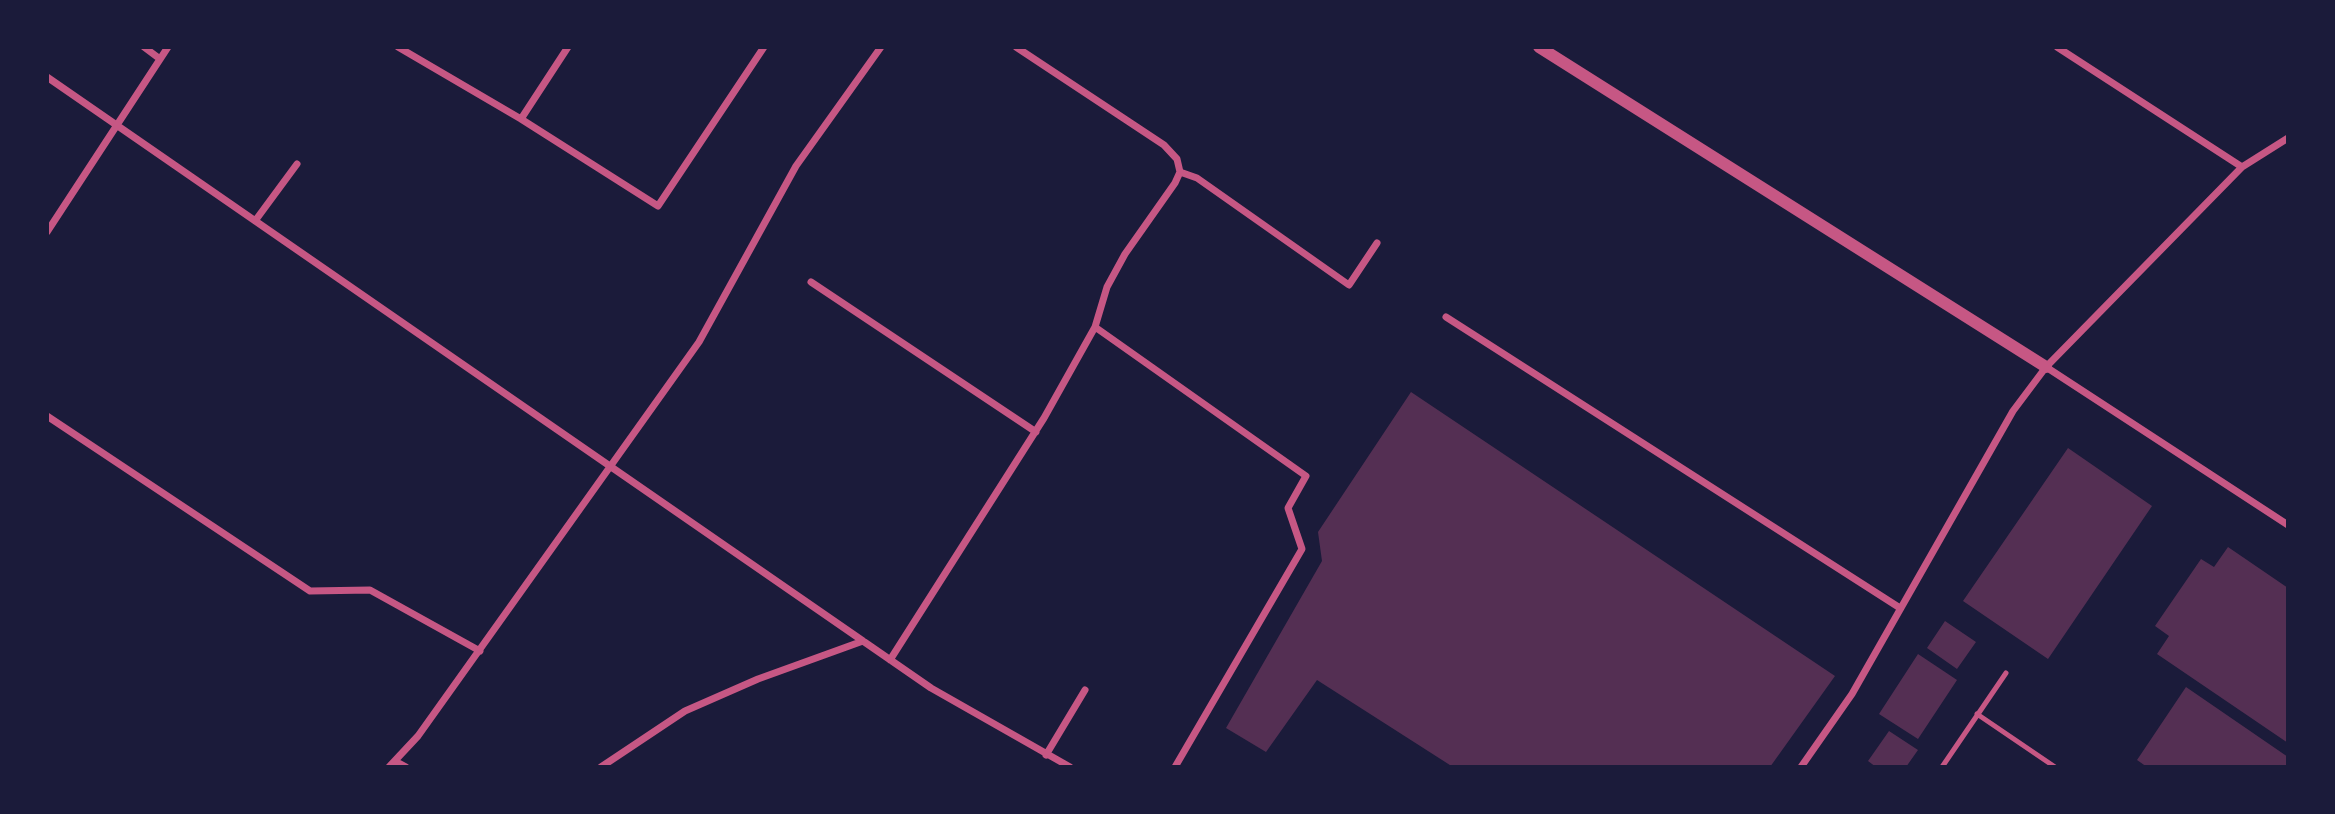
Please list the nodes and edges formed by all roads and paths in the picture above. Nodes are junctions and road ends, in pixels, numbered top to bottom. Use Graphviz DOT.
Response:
graph roads {
  1 [pos="144,47"];
  2 [pos="168,47"];
  3 [pos="398,47"];
  4 [pos="568,47"];
  5 [pos="764,47"];
  6 [pos="881,47"];
  7 [pos="1016,47"];
  8 [pos="1539,47"];
  9 [pos="2057,47"];
  10 [pos="160,58"];
  11 [pos="47,77"];
  12 [pos="521,119"];
  13 [pos="115,125"];
  14 [pos="2288,138"];
  15 [pos="297,164"];
  16 [pos="2242,167"];
  17 [pos="1180,172"];
  18 [pos="255,221"];
  19 [pos="47,232"];
  20 [pos="1377,243"];
  21 [pos="811,282"];
  22 [pos="1446,317"];
  23 [pos="1096,327"];
  24 [pos="2046,367"];
  25 [pos="47,416"];
  26 [pos="1036,432"];
  27 [pos="610,468"];
  28 [pos="2288,525"];
  29 [pos="1900,608"];
  30 [pos="863,641"];
  31 [pos="480,651"];
  32 [pos="890,660"];
  33 [pos="2006,673"];
  34 [pos="1085,690"];
  35 [pos="1978,715"];
  36 [pos="1046,755"];
  37 [pos="392,764"];
  38 [pos="406,767"];
  39 [pos="601,767"];
  40 [pos="1070,767"];
  41 [pos="1175,767"];
  42 [pos="1801,767"];
  43 [pos="1942,767"];
  44 [pos="2054,767"];
  1 -- 10 [label="street"];
  2 -- 10 [label="street"];
  3 -- 12 [label="street"];
  4 -- 12 [label="street"];
  5 -- 12 [label="street"];
  6 -- 27 [label="street"];
  7 -- 17 [label="street"];
  8 -- 24 [label="street"];
  9 -- 16 [label="street"];
  10 -- 13 [label="street"];
  11 -- 13 [label="street"];
  13 -- 18 [label="street"];
  13 -- 19 [label="street"];
  14 -- 16 [label="street"];
  15 -- 18 [label="street"];
  16 -- 24 [label="street"];
  17 -- 20 [label="street"];
  17 -- 23 [label="street"];
  18 -- 27 [label="street"];
  21 -- 26 [label="street"];
  22 -- 29 [label="street"];
  23 -- 26 [label="street"];
  23 -- 41 [label="street"];
  24 -- 28 [label="street"];
  24 -- 29 [label="street"];
  25 -- 31 [label="street"];
  26 -- 32 [label="street"];
  27 -- 30 [label="street"];
  27 -- 31 [label="street"];
  29 -- 42 [label="street"];
  30 -- 32 [label="street"];
  30 -- 39 [label="street"];
  31 -- 37 [label="street"];
  32 -- 36 [label="street"];
  33 -- 35 [label="lane"];
  34 -- 36 [label="street"];
  35 -- 43 [label="lane"];
  35 -- 44 [label="lane"];
  36 -- 40 [label="street"];
  37 -- 38 [label="street"];
}
